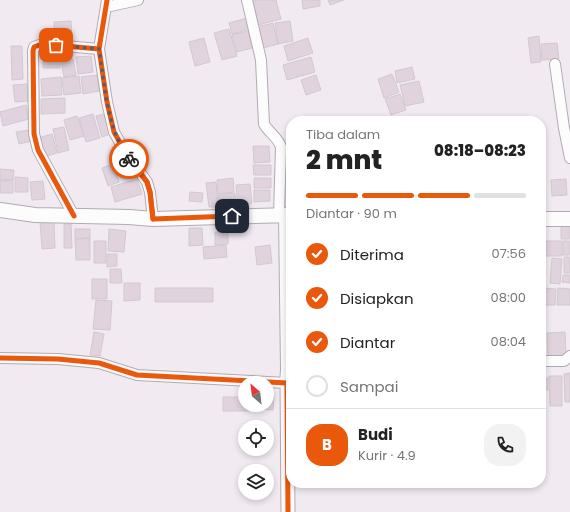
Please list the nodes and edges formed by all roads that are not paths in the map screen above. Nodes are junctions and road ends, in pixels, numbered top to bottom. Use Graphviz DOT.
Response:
graph roads {
  1 [pos="138,0"];
  2 [pos="247,0"];
  3 [pos="107,4"];
  4 [pos="99,49"];
  5 [pos="555,64"];
  6 [pos="570,158"];
  7 [pos="0,210"];
  8 [pos="285,215"];
  9 [pos="74,216"];
  10 [pos="153,219"];
  11 [pos="546,219"];
  12 [pos="570,219"];
  13 [pos="286,255"];
  14 [pos="570,356"];
  15 [pos="0,358"];
  16 [pos="546,361"];
  17 [pos="286,374"];
  18 [pos="288,488"];
  19 [pos="288,512"];
  1 -- 3 [label="street"];
  2 -- 8 [label="street"];
  3 -- 4 [label="street"];
  4 -- 9 [label="street"];
  4 -- 10 [label="street"];
  5 -- 6 [label="street"];
  7 -- 9 [label="main road"];
  8 -- 10 [label="main road"];
  8 -- 13 [label="main road"];
  9 -- 10 [label="main road"];
  11 -- 12 [label="main road"];
  14 -- 16 [label="street"];
  15 -- 17 [label="street"];
  18 -- 19 [label="street"];
}
